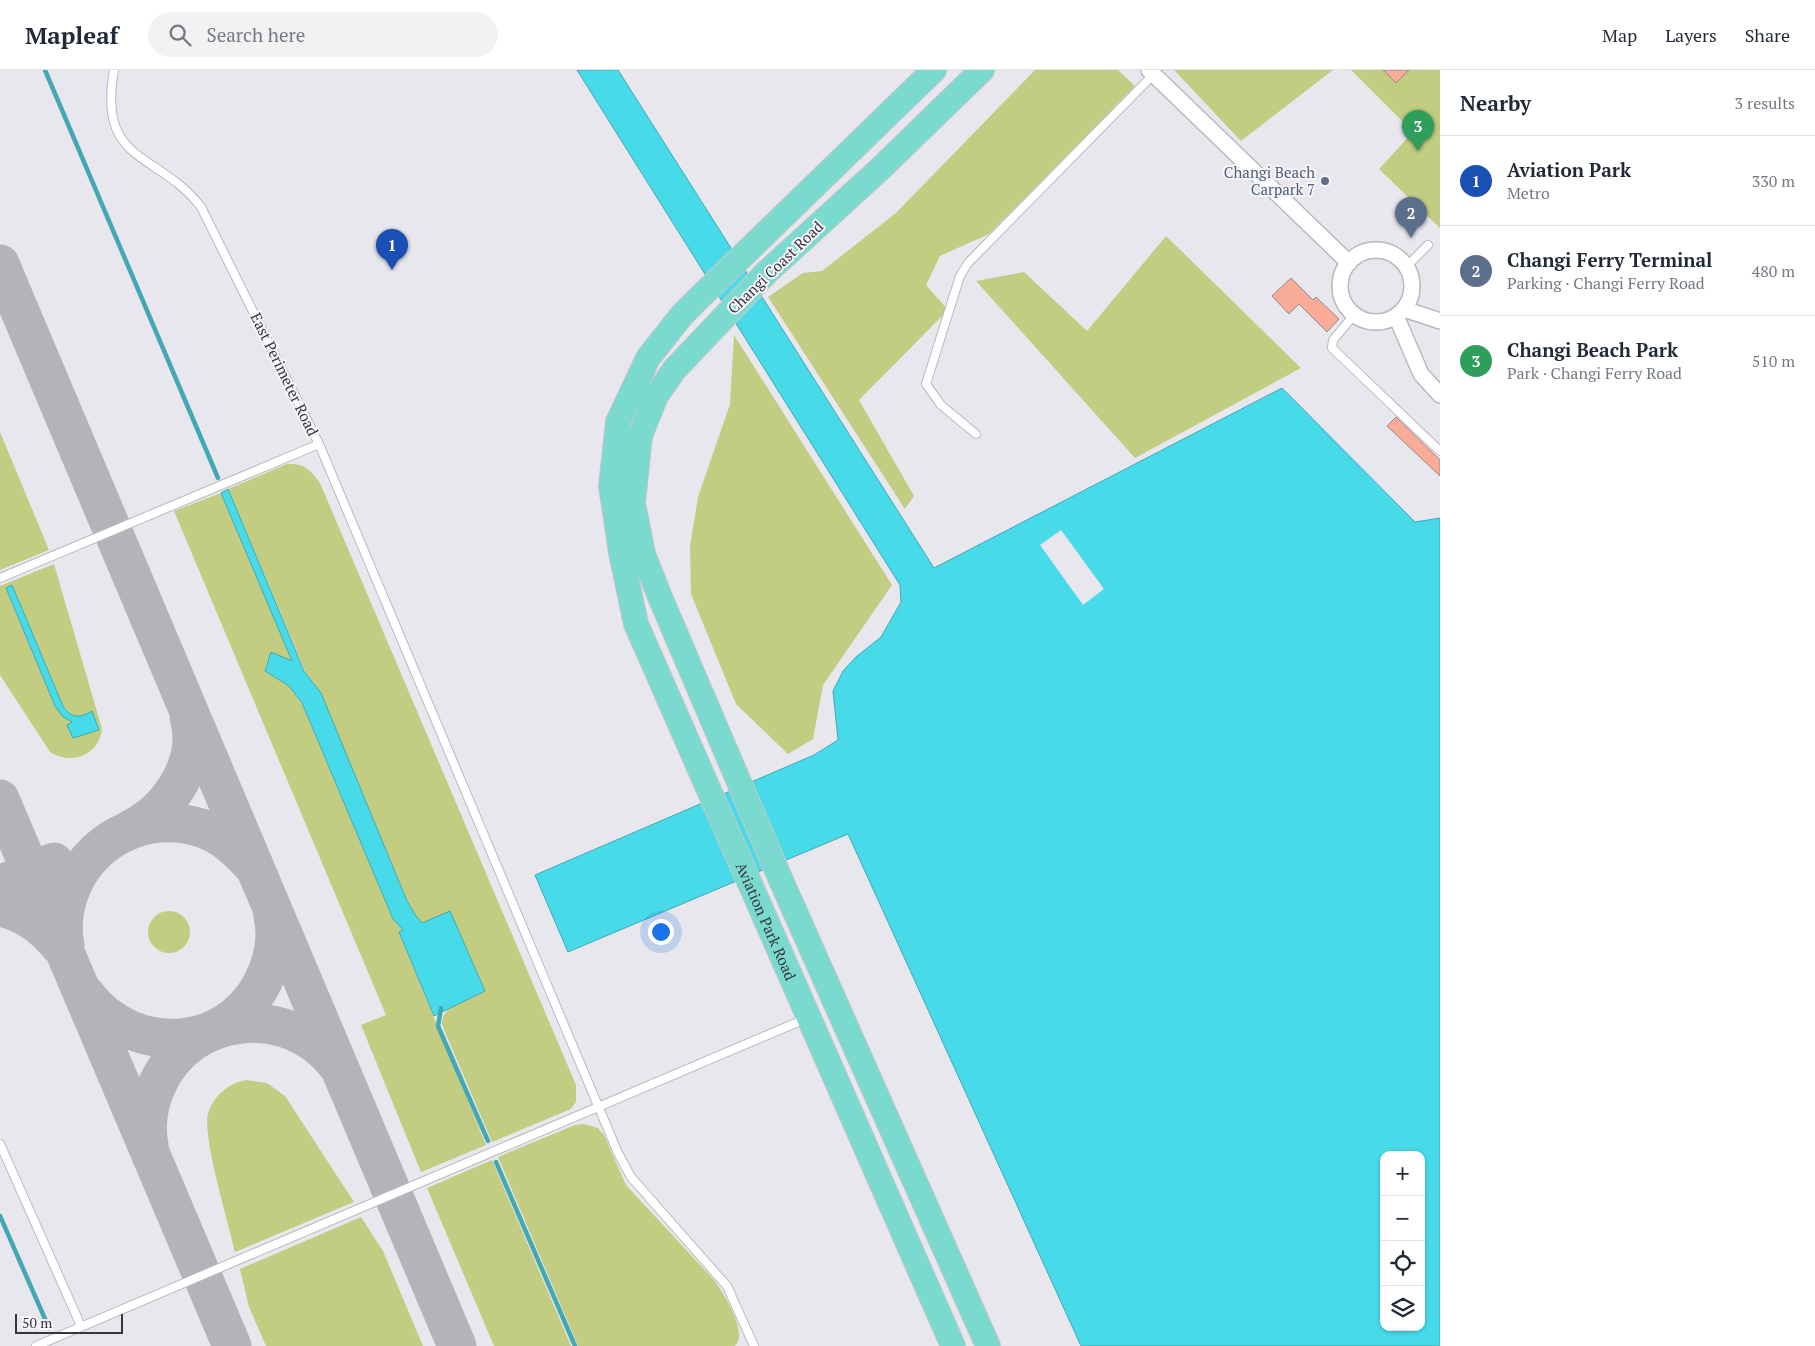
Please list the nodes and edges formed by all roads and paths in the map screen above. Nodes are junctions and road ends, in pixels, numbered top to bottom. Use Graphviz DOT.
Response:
graph roads {
  1 [pos="114,70"];
  2 [pos="934,70"];
  3 [pos="982,70"];
  4 [pos="1152,72"];
  5 [pos="882,121"];
  6 [pos="907,143"];
  7 [pos="1428,245"];
  8 [pos="1349,262"];
  9 [pos="1406,267"];
  10 [pos="1400,313"];
  11 [pos="1354,315"];
  12 [pos="1440,321"];
  13 [pos="1440,395"];
  14 [pos="976,434"];
  15 [pos="319,444"];
  16 [pos="1440,451"];
  17 [pos="611,486"];
  18 [pos="633,503"];
  19 [pos="0,578"];
  20 [pos="807,1018"];
  21 [pos="598,1106"];
  22 [pos="0,1144"];
  23 [pos="81,1326"];
  24 [pos="36,1346"];
  25 [pos="754,1346"];
  26 [pos="953,1346"];
  27 [pos="988,1346"];
  1 -- 15 [label="lane, East Perimeter Road"];
  2 -- 5 [label="main road, Changi Coast Road"];
  3 -- 6 [label="main road, Changi Coast Road"];
  4 -- 8 [label="street"];
  4 -- 14 [label="lane"];
  5 -- 6 [label="main road"];
  5 -- 17 [label="main road, Changi Coast Road"];
  6 -- 18 [label="main road, Changi Coast Road"];
  7 -- 9 [label="lane"];
  8 -- 9 [label="street"];
  8 -- 11 [label="street"];
  9 -- 10 [label="street"];
  10 -- 11 [label="street"];
  10 -- 12 [label="street"];
  10 -- 13 [label="street"];
  11 -- 16 [label="lane"];
  15 -- 19 [label="lane, East Perimeter Road"];
  15 -- 21 [label="lane"];
  17 -- 20 [label="main road, Aviation Park Road"];
  18 -- 27 [label="main road, Aviation Park Road"];
  20 -- 21 [label="lane"];
  20 -- 26 [label="main road, Aviation Park Road"];
  21 -- 23 [label="lane"];
  21 -- 25 [label="lane"];
  22 -- 23 [label="lane"];
  23 -- 24 [label="lane"];
}
